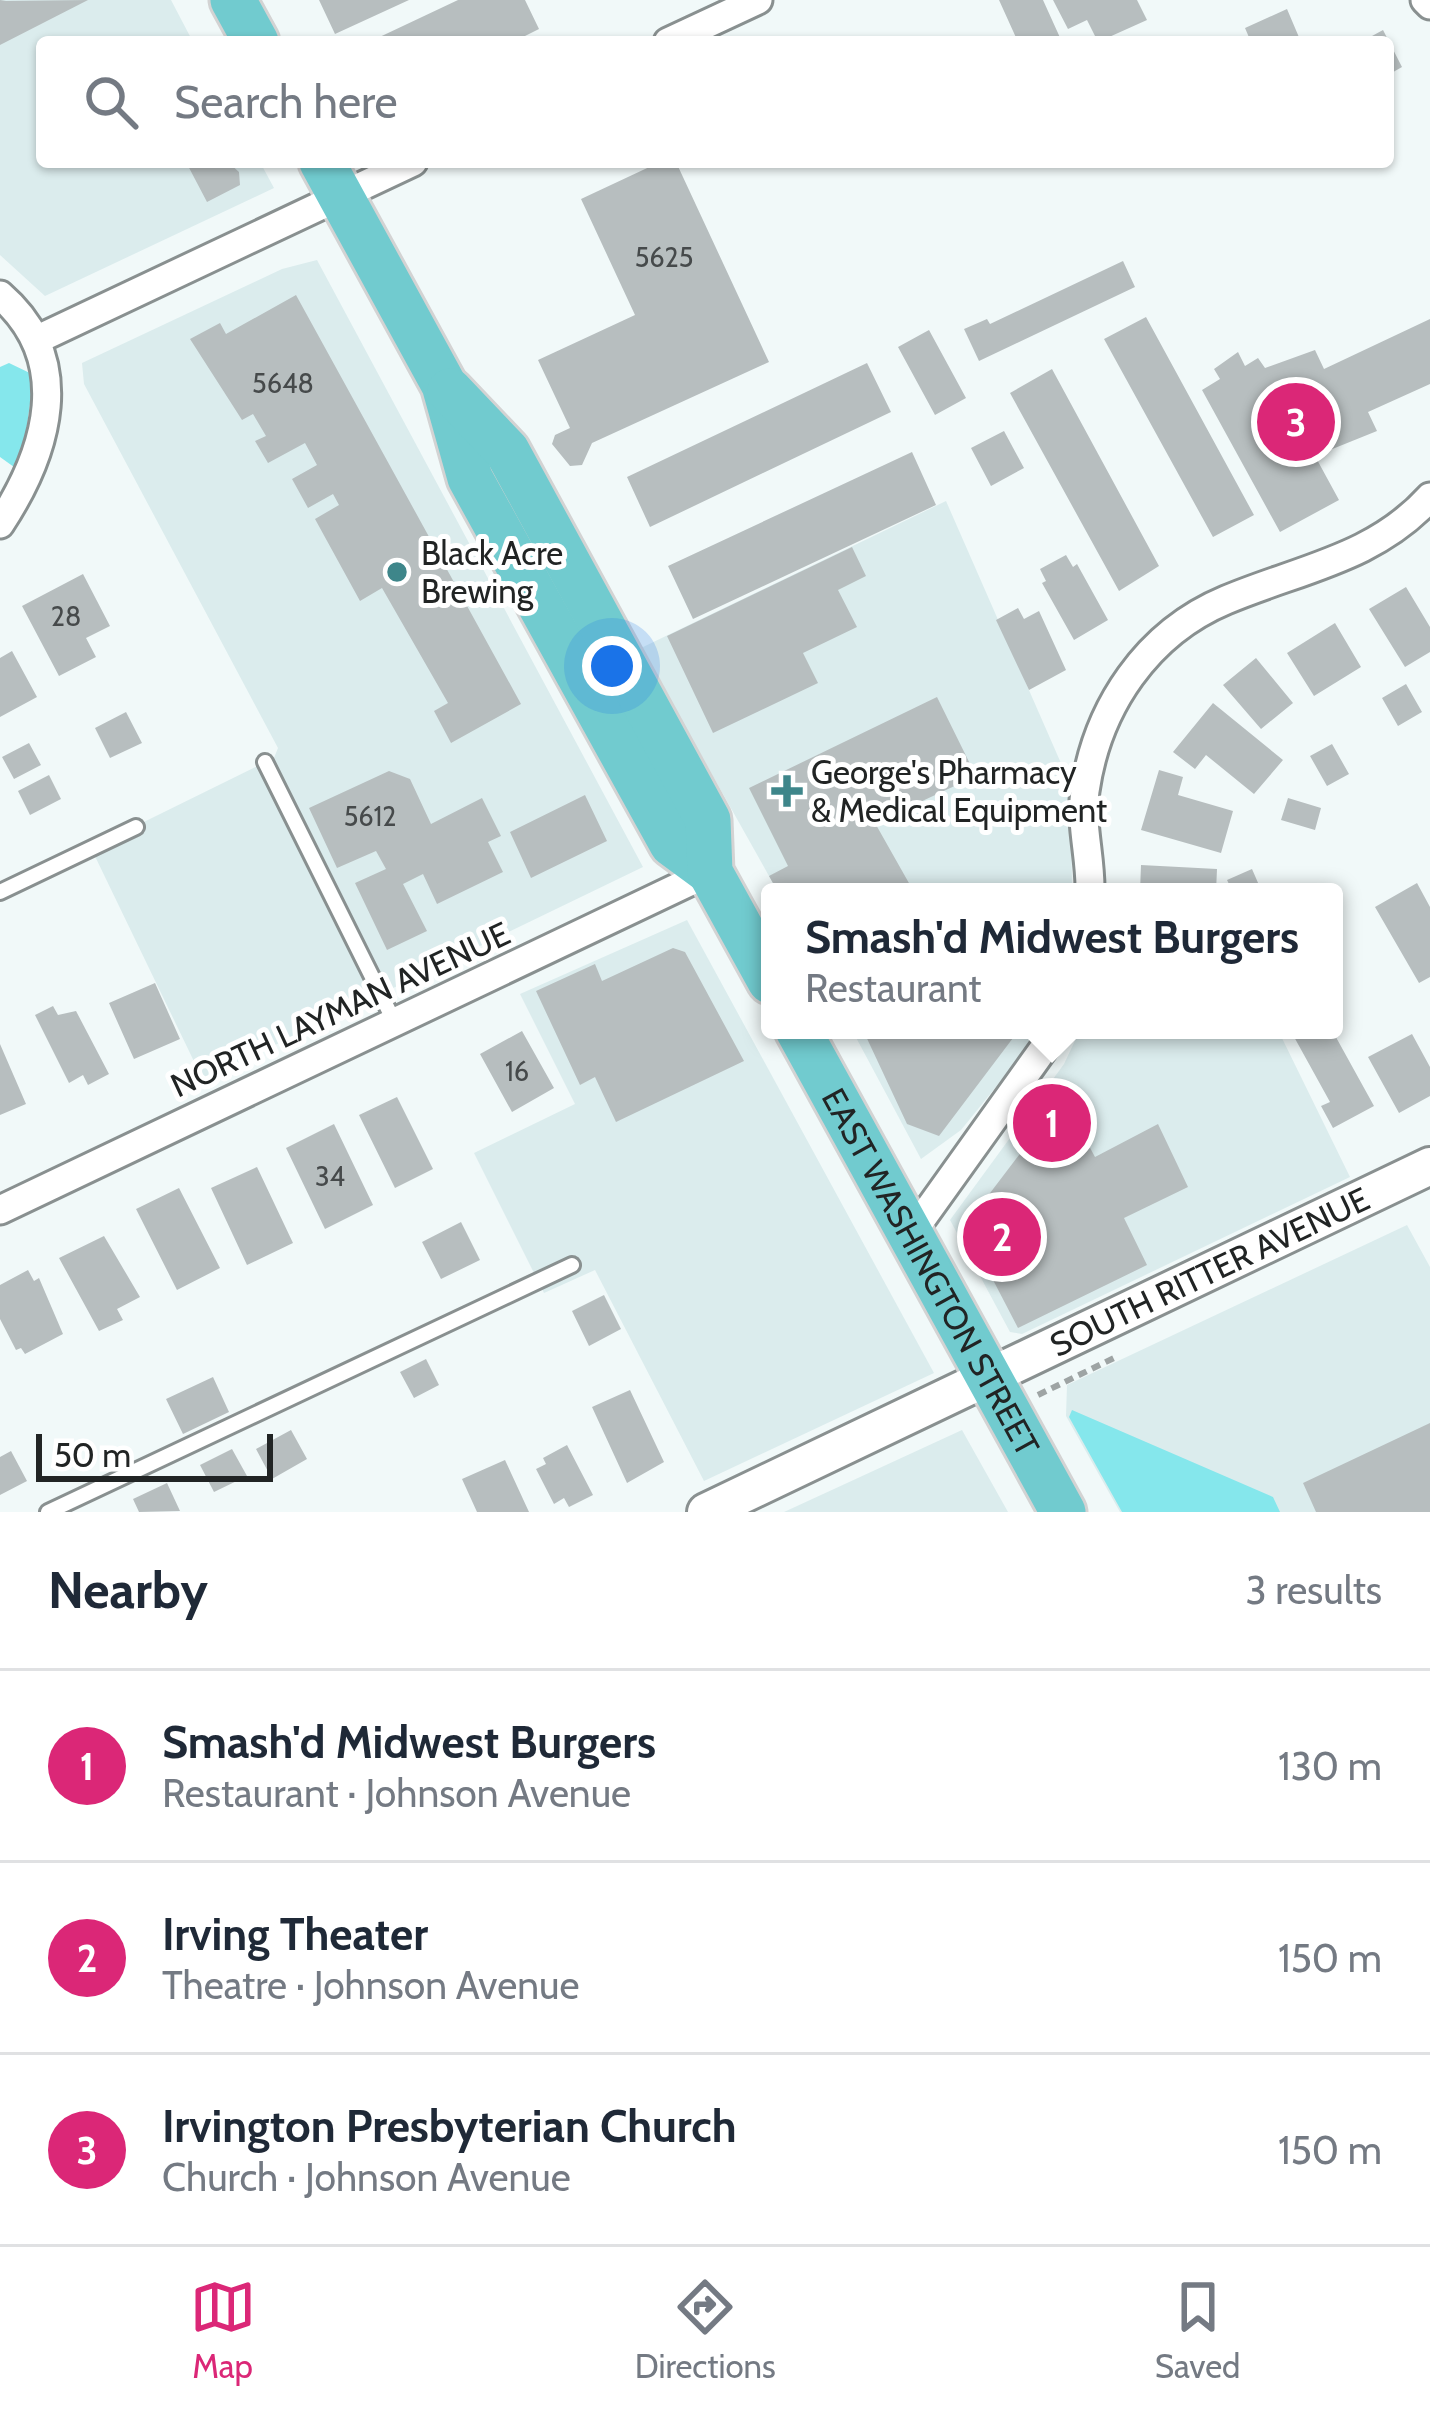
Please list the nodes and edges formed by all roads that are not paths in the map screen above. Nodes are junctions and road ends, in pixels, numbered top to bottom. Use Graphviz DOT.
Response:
graph roads {
  1 [pos="233,0"];
  2 [pos="758,0"];
  3 [pos="253,36"];
  4 [pos="681,36"];
  5 [pos="384,168"];
  6 [pos="332,179"];
  7 [pos="0,295"];
  8 [pos="36,340"];
  9 [pos="1430,497"];
  10 [pos="0,524"];
  11 [pos="265,762"];
  12 [pos="136,826"];
  13 [pos="710,872"];
  14 [pos="1089,883"];
  15 [pos="0,892"];
  16 [pos="761,965"];
  17 [pos="395,1023"];
  18 [pos="803,1039"];
  19 [pos="1051,1039"];
  20 [pos="1430,1166"];
  21 [pos="0,1210"];
  22 [pos="910,1234"];
  23 [pos="572,1265"];
  24 [pos="988,1376"];
  25 [pos="48,1512"];
  26 [pos="706,1512"];
  27 [pos="1063,1512"];
  1 -- 3 [label="main road"];
  2 -- 4 [label="street"];
  5 -- 6 [label="street"];
  6 -- 8 [label="street"];
  6 -- 13 [label="main road"];
  7 -- 8 [label="street"];
  8 -- 10 [label="street"];
  9 -- 14 [label="street"];
  11 -- 17 [label="lane"];
  12 -- 15 [label="lane"];
  13 -- 16 [label="main road"];
  13 -- 17 [label="street, NORTH LAYMAN AVENUE"];
  17 -- 21 [label="street, NORTH LAYMAN AVENUE"];
  18 -- 22 [label="main road, EAST WASHINGTON STREET"];
  19 -- 22 [label="street"];
  20 -- 24 [label="street, SOUTH RITTER AVENUE"];
  22 -- 24 [label="main road, EAST WASHINGTON STREET"];
  23 -- 25 [label="lane"];
  24 -- 26 [label="street, SOUTH RITTER AVENUE"];
  24 -- 27 [label="main road, EAST WASHINGTON STREET"];
}
